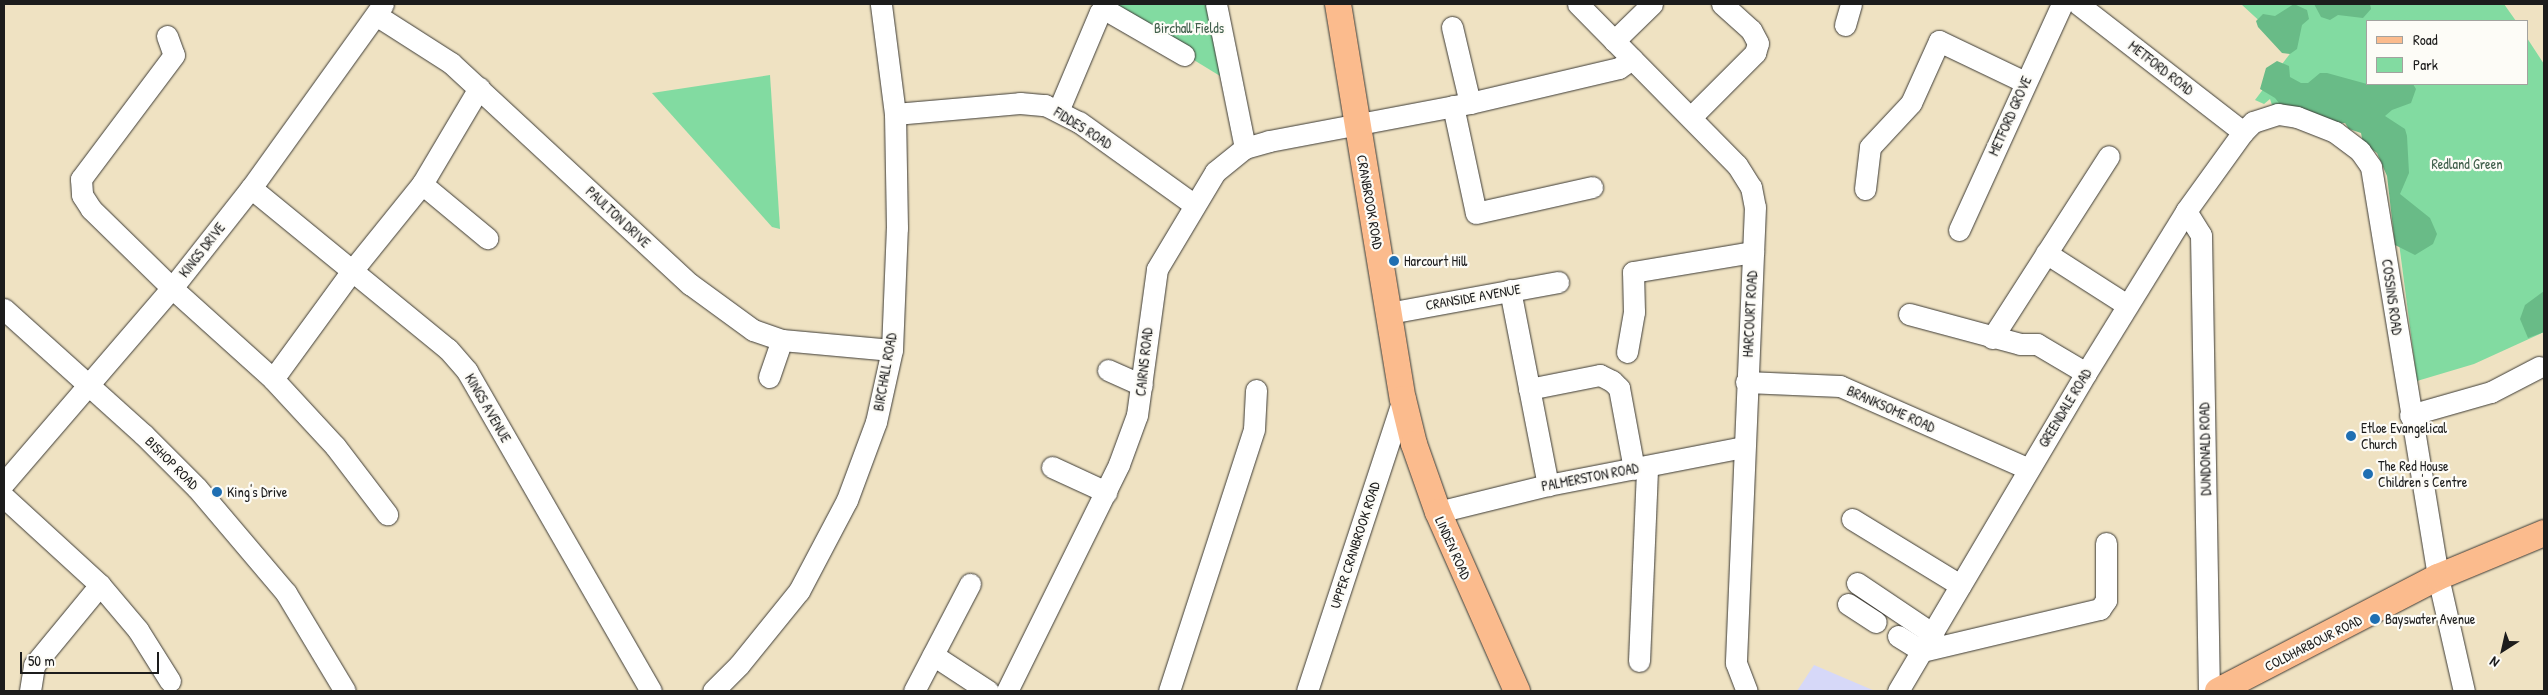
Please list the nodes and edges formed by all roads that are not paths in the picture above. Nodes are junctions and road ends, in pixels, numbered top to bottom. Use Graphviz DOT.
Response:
graph roads {
  1 [pos="881,4"];
  2 [pos="1216,4"];
  3 [pos="1338,4"];
  4 [pos="1578,4"];
  5 [pos="1652,4"];
  6 [pos="1722,4"];
  7 [pos="1851,4"];
  8 [pos="2062,4"];
  9 [pos="2078,4"];
  10 [pos="379,9"];
  11 [pos="1844,25"];
  12 [pos="1452,27"];
  13 [pos="167,36"];
  14 [pos="1614,41"];
  15 [pos="1184,55"];
  16 [pos="1632,59"];
  17 [pos="2025,82"];
  18 [pos="479,88"];
  19 [pos="1461,105"];
  20 [pos="1058,110"];
  21 [pos="895,114"];
  22 [pos="1691,117"];
  23 [pos="1356,122"];
  24 [pos="2243,132"];
  25 [pos="1245,148"];
  26 [pos="2109,156"];
  27 [pos="422,184"];
  28 [pos="251,188"];
  29 [pos="1592,188"];
  30 [pos="1865,189"];
  31 [pos="1193,204"];
  32 [pos="2186,211"];
  33 [pos="1959,230"];
  34 [pos="487,238"];
  35 [pos="1753,252"];
  36 [pos="2046,254"];
  37 [pos="351,272"];
  38 [pos="1558,282"];
  39 [pos="172,288"];
  40 [pos="1510,290"];
  41 [pos="2127,304"];
  42 [pos="4,309"];
  43 [pos="1389,313"];
  44 [pos="1909,314"];
  45 [pos="1992,338"];
  46 [pos="782,340"];
  47 [pos="892,350"];
  48 [pos="1627,352"];
  49 [pos="2539,367"];
  50 [pos="1108,370"];
  51 [pos="2086,373"];
  52 [pos="769,377"];
  53 [pos="273,379"];
  54 [pos="1746,382"];
  55 [pos="88,385"];
  56 [pos="1142,385"];
  57 [pos="1529,388"];
  58 [pos="1256,390"];
  59 [pos="1403,400"];
  60 [pos="2410,415"];
  61 [pos="1743,447"];
  62 [pos="1052,467"];
  63 [pos="1640,468"];
  64 [pos="2029,469"];
  65 [pos="4,483"];
  66 [pos="1548,485"];
  67 [pos="1106,492"];
  68 [pos="4,497"];
  69 [pos="1438,512"];
  70 [pos="387,514"];
  71 [pos="1852,519"];
  72 [pos="2544,533"];
  73 [pos="2106,543"];
  74 [pos="2438,577"];
  75 [pos="1857,583"];
  76 [pos="970,584"];
  77 [pos="100,585"];
  78 [pos="1960,586"];
  79 [pos="1848,604"];
  80 [pos="1876,622"];
  81 [pos="1898,636"];
  82 [pos="1927,642"];
  83 [pos="933,655"];
  84 [pos="1639,661"];
  85 [pos="170,680"];
  86 [pos="30,691"];
  87 [pos="345,691"];
  88 [pos="651,691"];
  89 [pos="712,691"];
  90 [pos="914,691"];
  91 [pos="988,691"];
  92 [pos="1007,691"];
  93 [pos="1169,691"];
  94 [pos="1308,691"];
  95 [pos="1517,691"];
  96 [pos="1747,691"];
  97 [pos="1898,691"];
  98 [pos="2209,691"];
  99 [pos="2218,691"];
  100 [pos="2464,691"];
  1 -- 21 [label="street, BIRCHALL ROAD"];
  2 -- 25 [label="street"];
  3 -- 23 [label="main road, CRANBROOK ROAD"];
  4 -- 14 [label="street, HARCOURT ROAD"];
  5 -- 14 [label="street"];
  6 -- 22 [label="street"];
  7 -- 11 [label="street"];
  8 -- 17 [label="street, METFORD GROVE"];
  9 -- 24 [label="street, METFORD ROAD"];
  10 -- 18 [label="street, PAULTON DRIVE"];
  10 -- 28 [label="street, KINGS DRIVE"];
  12 -- 19 [label="street"];
  13 -- 39 [label="street"];
  14 -- 16 [label="street, HARCOURT ROAD"];
  15 -- 20 [label="street"];
  16 -- 19 [label="street"];
  16 -- 22 [label="street, HARCOURT ROAD"];
  17 -- 30 [label="street"];
  17 -- 33 [label="street, METFORD GROVE"];
  18 -- 27 [label="street"];
  18 -- 46 [label="street, PAULTON DRIVE"];
  19 -- 23 [label="street"];
  19 -- 29 [label="street"];
  20 -- 21 [label="street, FIDDES ROAD"];
  20 -- 31 [label="street, FIDDES ROAD"];
  21 -- 47 [label="street, BIRCHALL ROAD"];
  22 -- 35 [label="street, HARCOURT ROAD"];
  23 -- 25 [label="street, CAIRNS ROAD"];
  23 -- 43 [label="main road, CRANBROOK ROAD"];
  24 -- 32 [label="street, GREENDALE ROAD"];
  24 -- 60 [label="street, COSSINS ROAD"];
  25 -- 31 [label="street, CAIRNS ROAD"];
  26 -- 36 [label="street"];
  27 -- 34 [label="street"];
  27 -- 37 [label="street"];
  28 -- 37 [label="street, KINGS AVENUE"];
  28 -- 39 [label="street, KINGS DRIVE"];
  31 -- 56 [label="street, CAIRNS ROAD"];
  32 -- 41 [label="street, GREENDALE ROAD"];
  32 -- 98 [label="street, DUNDONALD ROAD"];
  35 -- 48 [label="street"];
  35 -- 54 [label="street, HARCOURT ROAD"];
  36 -- 41 [label="street"];
  36 -- 45 [label="street"];
  37 -- 53 [label="street"];
  37 -- 88 [label="street, KINGS AVENUE"];
  38 -- 40 [label="street, CRANSIDE AVENUE"];
  39 -- 53 [label="street"];
  39 -- 55 [label="street, KINGS DRIVE"];
  40 -- 43 [label="street, CRANSIDE AVENUE"];
  40 -- 57 [label="street"];
  41 -- 51 [label="street, GREENDALE ROAD"];
  42 -- 55 [label="street, BISHOP ROAD"];
  43 -- 59 [label="main road, CRANBROOK ROAD"];
  44 -- 45 [label="street"];
  45 -- 51 [label="street"];
  46 -- 47 [label="street, PAULTON DRIVE"];
  46 -- 52 [label="street"];
  47 -- 89 [label="street, BIRCHALL ROAD"];
  49 -- 60 [label="street"];
  50 -- 56 [label="street"];
  51 -- 64 [label="street, GREENDALE ROAD"];
  53 -- 70 [label="street"];
  54 -- 61 [label="street, HARCOURT ROAD"];
  54 -- 64 [label="street, BRANKSOME ROAD"];
  55 -- 65 [label="street, KINGS DRIVE"];
  55 -- 87 [label="street, BISHOP ROAD"];
  56 -- 67 [label="street, CAIRNS ROAD"];
  57 -- 63 [label="street"];
  57 -- 66 [label="street"];
  58 -- 93 [label="street"];
  59 -- 69 [label="main road, LINDEN ROAD"];
  59 -- 94 [label="street, UPPER CRANBROOK ROAD"];
  60 -- 74 [label="street, COSSINS ROAD"];
  61 -- 63 [label="street, PALMERSTON ROAD"];
  61 -- 96 [label="street, HARCOURT ROAD"];
  62 -- 67 [label="street"];
  63 -- 66 [label="street, PALMERSTON ROAD"];
  63 -- 84 [label="street"];
  64 -- 78 [label="street, GREENDALE ROAD"];
  66 -- 69 [label="street, PALMERSTON ROAD"];
  67 -- 92 [label="street, CAIRNS ROAD"];
  68 -- 77 [label="street"];
  69 -- 95 [label="main road, LINDEN ROAD"];
  71 -- 78 [label="street"];
  72 -- 74 [label="main road, COLDHARBOUR ROAD"];
  73 -- 82 [label="street"];
  74 -- 99 [label="main road, COLDHARBOUR ROAD"];
  74 -- 100 [label="street"];
  75 -- 82 [label="street"];
  76 -- 83 [label="street"];
  77 -- 85 [label="street"];
  77 -- 86 [label="street"];
  78 -- 82 [label="street, GREENDALE ROAD"];
  79 -- 80 [label="street"];
  81 -- 82 [label="street"];
  82 -- 97 [label="street, GREENDALE ROAD"];
  83 -- 90 [label="street"];
  83 -- 91 [label="street"];
}
